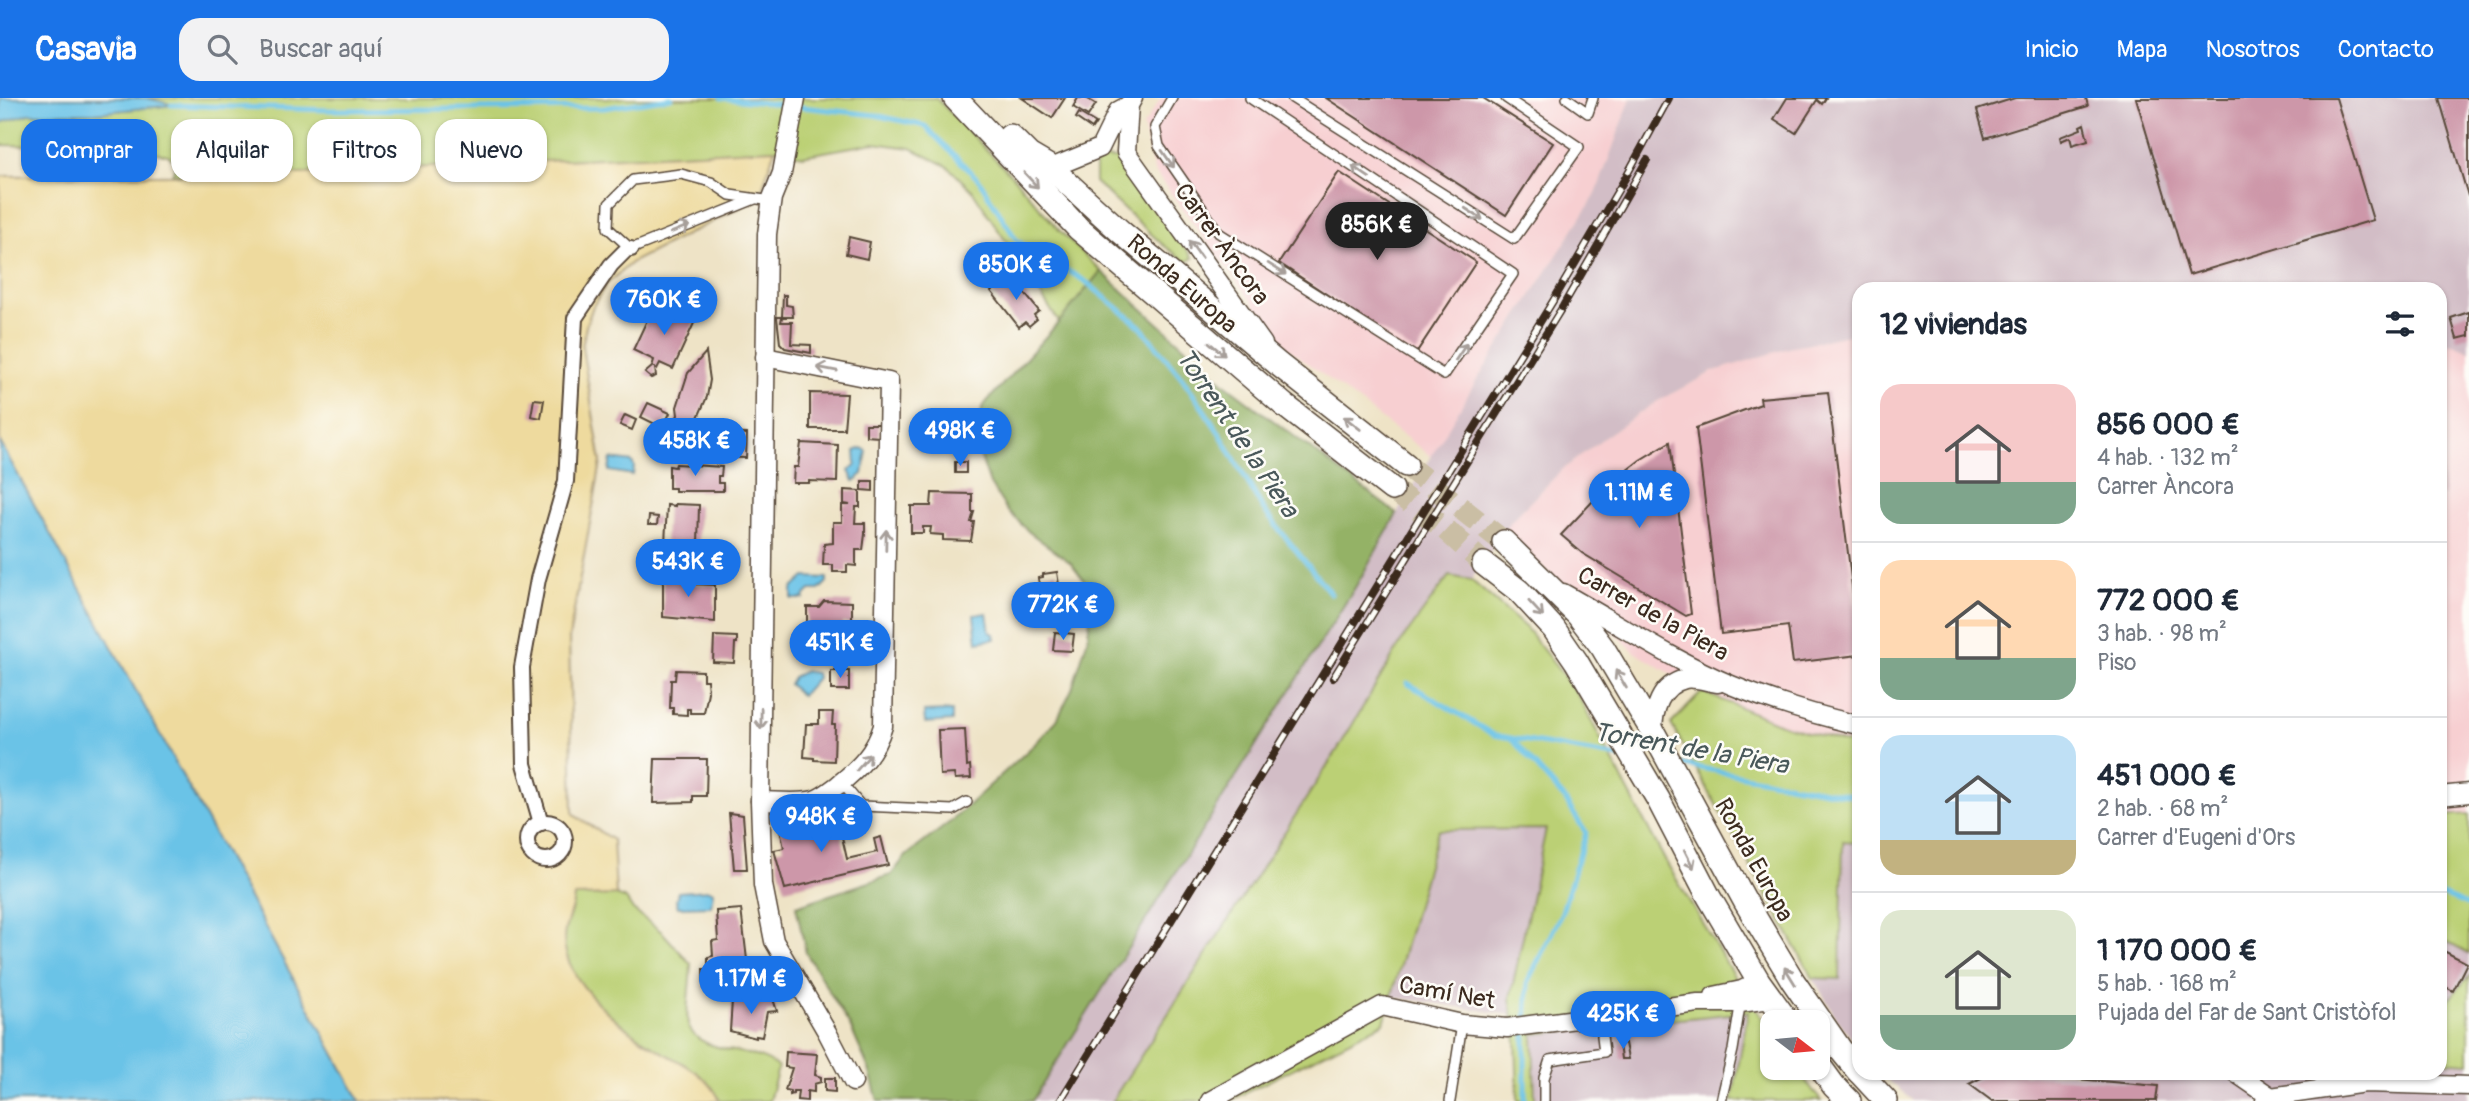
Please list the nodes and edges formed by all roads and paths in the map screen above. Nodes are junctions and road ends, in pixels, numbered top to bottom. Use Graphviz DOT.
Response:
graph roads {
  1 [pos="796,98"];
  2 [pos="955,98"];
  3 [pos="976,98"];
  4 [pos="1172,98"];
  5 [pos="1250,98"];
  6 [pos="1292,98"];
  7 [pos="1506,98"];
  8 [pos="1567,98"];
  9 [pos="1594,98"];
  10 [pos="1131,101"];
  11 [pos="1100,148"];
  12 [pos="1126,152"];
  13 [pos="1051,168"];
  14 [pos="764,198"];
  15 [pos="631,249"];
  16 [pos="765,357"];
  17 [pos="1278,364"];
  18 [pos="1406,465"];
  19 [pos="1392,489"];
  20 [pos="1504,542"];
  21 [pos="1484,564"];
  22 [pos="1551,586"];
  23 [pos="1732,685"];
  24 [pos="1852,724"];
  25 [pos="1654,735"];
  26 [pos="841,782"];
  27 [pos="2469,793"];
  28 [pos="2447,795"];
  29 [pos="760,802"];
  30 [pos="967,802"];
  31 [pos="541,823"];
  32 [pos="1753,993"];
  33 [pos="1774,1010"];
  34 [pos="1606,1014"];
  35 [pos="1462,1024"];
  36 [pos="1852,1064"];
  37 [pos="1830,1080"];
  38 [pos="1866,1080"];
  39 [pos="2245,1080"];
  40 [pos="853,1082"];
  41 [pos="2469,1086"];
  42 [pos="2268,1099"];
  43 [pos="1210,1101"];
  44 [pos="1450,1101"];
  45 [pos="1544,1101"];
  46 [pos="1721,1101"];
  47 [pos="1849,1101"];
  48 [pos="1886,1101"];
  1 -- 14 [label="street"];
  2 -- 19 [label="street, Ronda Europa, one-way"];
  3 -- 13 [label="street, Ronda Europa"];
  4 -- 5 [label="lane, one-way"];
  6 -- 7 [label="lane, one-way"];
  8 -- 9 [label="lane"];
  10 -- 11 [label="street"];
  10 -- 12 [label="street"];
  11 -- 12 [label="street"];
  11 -- 13 [label="street"];
  17 -- 12 [label="street, Carrer Àncora, one-way"];
  13 -- 17 [label="street, Ronda Europa"];
  15 -- 14 [label="lane, one-way"];
  14 -- 15 [label="lane"];
  14 -- 16 [label="street"];
  15 -- 31 [label="street"];
  26 -- 16 [label="street, one-way"];
  16 -- 29 [label="street, one-way"];
  18 -- 17 [label="street, Ronda Europa, one-way"];
  20 -- 22 [label="street, Ronda Europa"];
  21 -- 32 [label="street, one-way"];
  22 -- 23 [label="street, Carrer de la Piera"];
  25 -- 22 [label="street, Ronda Europa, one-way"];
  23 -- 24 [label="street, Carrer de la Piera"];
  23 -- 25 [label="street, Carrer de la Piera"];
  36 -- 25 [label="street, Ronda Europa, one-way"];
  26 -- 29 [label="street"];
  26 -- 30 [label="lane"];
  27 -- 28 [label="street"];
  29 -- 40 [label="street"];
  32 -- 33 [label="street"];
  32 -- 34 [label="street, Camí Net"];
  32 -- 46 [label="lane"];
  34 -- 35 [label="street, Camí Net"];
  34 -- 45 [label="lane"];
  35 -- 43 [label="street, Camí Net"];
  35 -- 44 [label="lane"];
  37 -- 47 [label="street"];
  38 -- 48 [label="street, Ronda Europa"];
  39 -- 42 [label="street"];
  41 -- 42 [label="street"];
}
